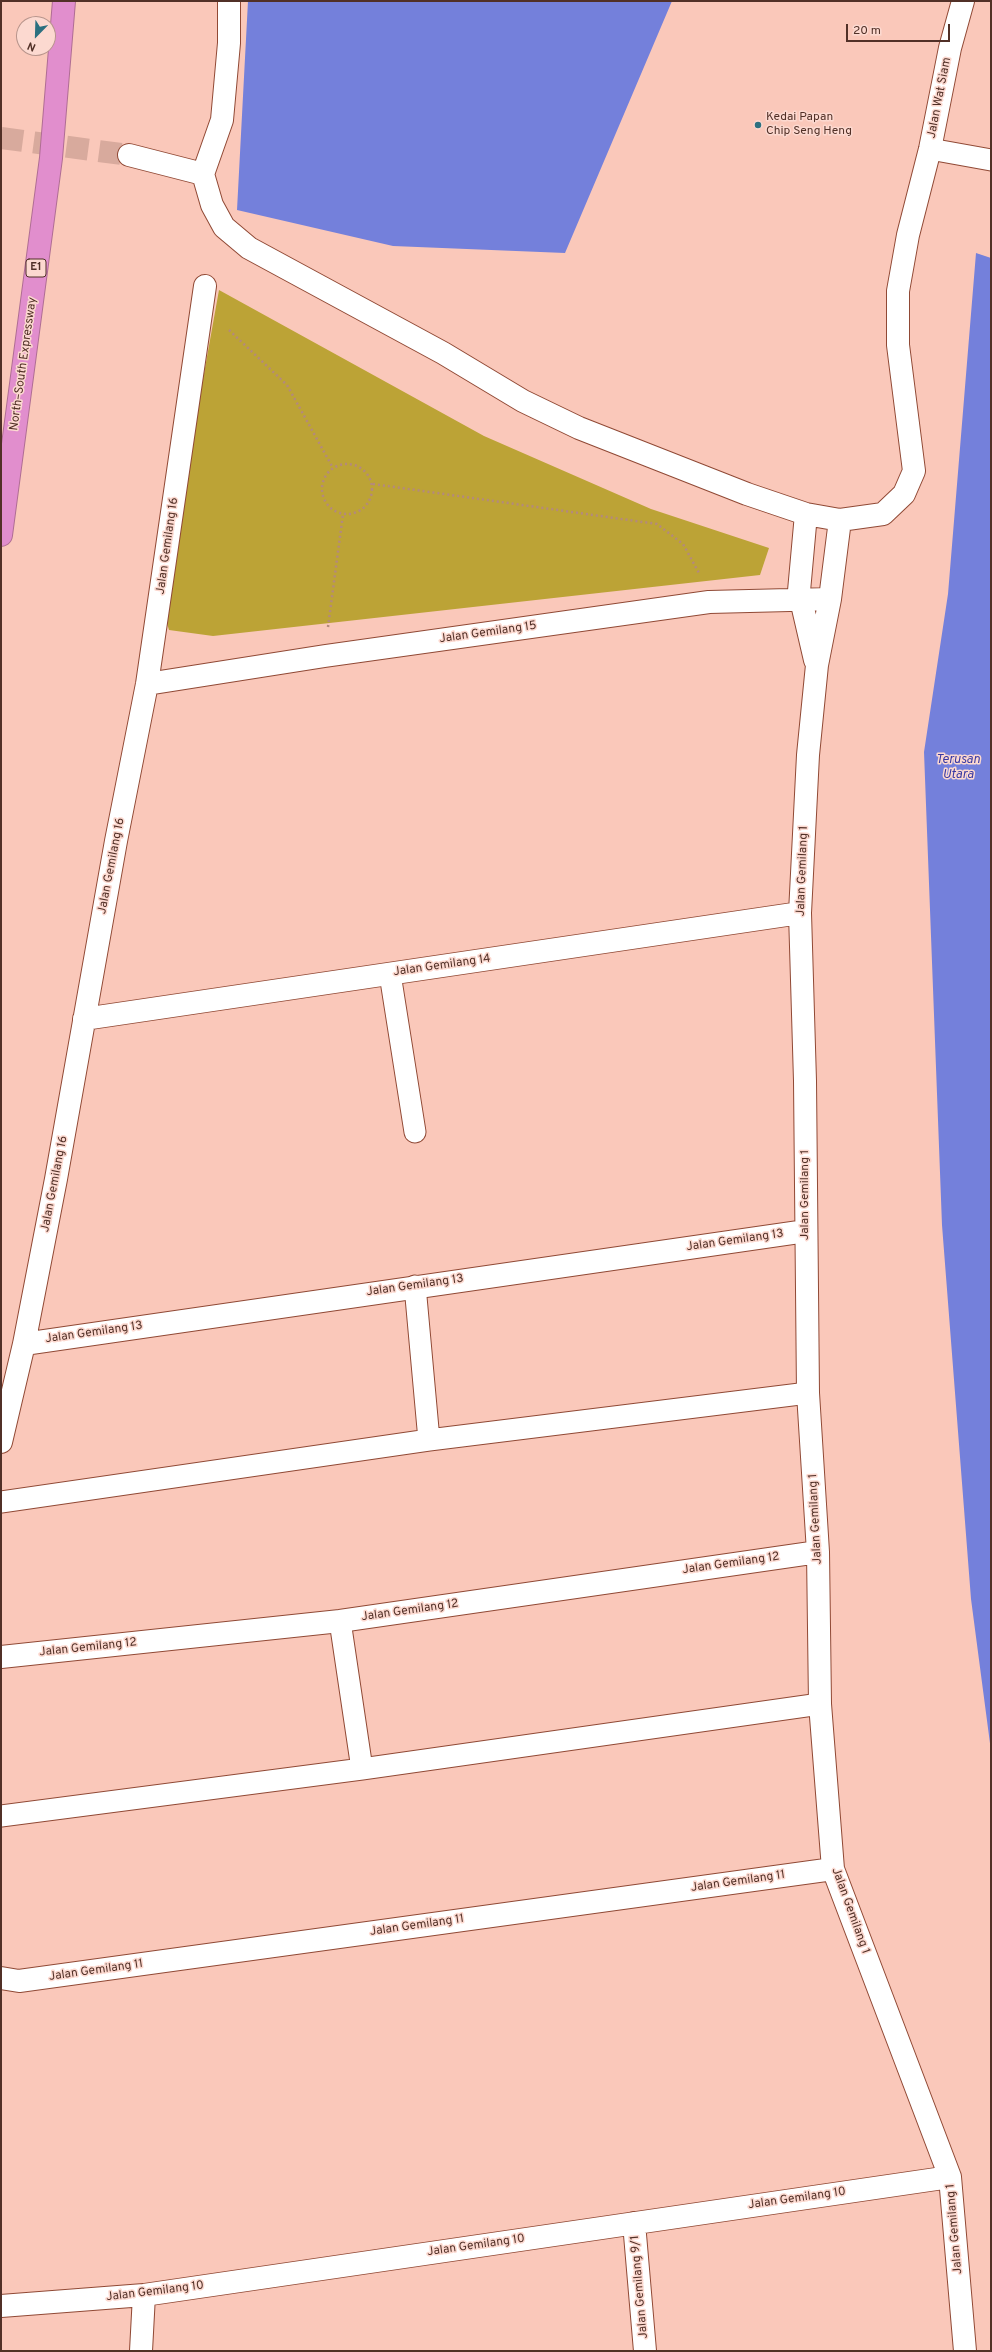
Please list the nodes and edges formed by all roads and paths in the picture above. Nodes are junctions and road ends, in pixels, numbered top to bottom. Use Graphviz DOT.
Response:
graph roads {
  1 [pos="64,1"];
  2 [pos="229,1"];
  3 [pos="963,1"];
  4 [pos="930,150"];
  5 [pos="129,155"];
  6 [pos="985,159"];
  7 [pos="203,174"];
  8 [pos="204,296"];
  9 [pos="333,468"];
  10 [pos="373,484"];
  11 [pos="343,514"];
  12 [pos="806,514"];
  13 [pos="840,520"];
  14 [pos="1,535"];
  15 [pos="830,599"];
  16 [pos="800,600"];
  17 [pos="709,602"];
  18 [pos="325,656"];
  19 [pos="817,665"];
  20 [pos="147,684"];
  21 [pos="800,914"];
  22 [pos="390,974"];
  23 [pos="84,1019"];
  24 [pos="414,1132"];
  25 [pos="806,1231"];
  26 [pos="415,1286"];
  27 [pos="24,1344"];
  28 [pos="808,1393"];
  29 [pos="429,1440"];
  30 [pos="1,1442"];
  31 [pos="1,1502"];
  32 [pos="818,1552"];
  33 [pos="340,1621"];
  34 [pos="1,1657"];
  35 [pos="820,1704"];
  36 [pos="362,1769"];
  37 [pos="1,1816"];
  38 [pos="833,1869"];
  39 [pos="1,1978"];
  40 [pos="950,2177"];
  41 [pos="634,2223"];
  42 [pos="144,2295"];
  43 [pos="1,2306"];
  44 [pos="141,2351"];
  45 [pos="645,2351"];
  46 [pos="965,2351"];
  1 -- 14 [label="highway, North–South Expressway / E1"];
  2 -- 7 [label="street"];
  3 -- 4 [label="street, Jalan Wat Siam"];
  4 -- 6 [label="lane"];
  4 -- 13 [label="street, Jalan Wat Siam"];
  5 -- 7 [label="street"];
  7 -- 12 [label="street, Jalan Wat Siam"];
  8 -- 9 [label="path"];
  8 -- 20 [label="street, Jalan Gemilang 16"];
  9 -- 10 [label="path"];
  9 -- 11 [label="path"];
  10 -- 11 [label="path"];
  10 -- 17 [label="path"];
  11 -- 18 [label="path"];
  12 -- 13 [label="street, Jalan Wat Siam"];
  12 -- 16 [label="street"];
  13 -- 15 [label="street"];
  15 -- 16 [label="street, Jalan Gemilang 15"];
  15 -- 19 [label="street"];
  16 -- 17 [label="street, Jalan Gemilang 15"];
  16 -- 19 [label="street"];
  17 -- 18 [label="street, Jalan Gemilang 15"];
  18 -- 20 [label="street, Jalan Gemilang 15"];
  19 -- 21 [label="street, Jalan Gemilang 1"];
  20 -- 23 [label="street, Jalan Gemilang 16"];
  21 -- 22 [label="street, Jalan Gemilang 14"];
  21 -- 25 [label="street, Jalan Gemilang 1"];
  22 -- 23 [label="street, Jalan Gemilang 14"];
  22 -- 24 [label="lane"];
  23 -- 27 [label="street, Jalan Gemilang 16"];
  25 -- 26 [label="street, Jalan Gemilang 13"];
  25 -- 28 [label="street, Jalan Gemilang 1"];
  26 -- 27 [label="street, Jalan Gemilang 13"];
  26 -- 29 [label="lane"];
  27 -- 30 [label="street, Jalan Gemilang 16"];
  28 -- 29 [label="lane"];
  28 -- 32 [label="street, Jalan Gemilang 1"];
  29 -- 31 [label="lane"];
  32 -- 33 [label="street, Jalan Gemilang 12"];
  32 -- 35 [label="street, Jalan Gemilang 1"];
  33 -- 34 [label="street, Jalan Gemilang 12"];
  33 -- 36 [label="lane"];
  35 -- 36 [label="lane"];
  35 -- 38 [label="street, Jalan Gemilang 1"];
  36 -- 37 [label="lane"];
  38 -- 39 [label="street, Jalan Gemilang 11"];
  38 -- 40 [label="street, Jalan Gemilang 1"];
  40 -- 41 [label="street, Jalan Gemilang 10"];
  40 -- 46 [label="street, Jalan Gemilang 1"];
  41 -- 42 [label="street, Jalan Gemilang 10"];
  41 -- 45 [label="street, Jalan Gemilang 9/1"];
  42 -- 43 [label="street, Jalan Gemilang 10"];
  42 -- 44 [label="street"];
}
